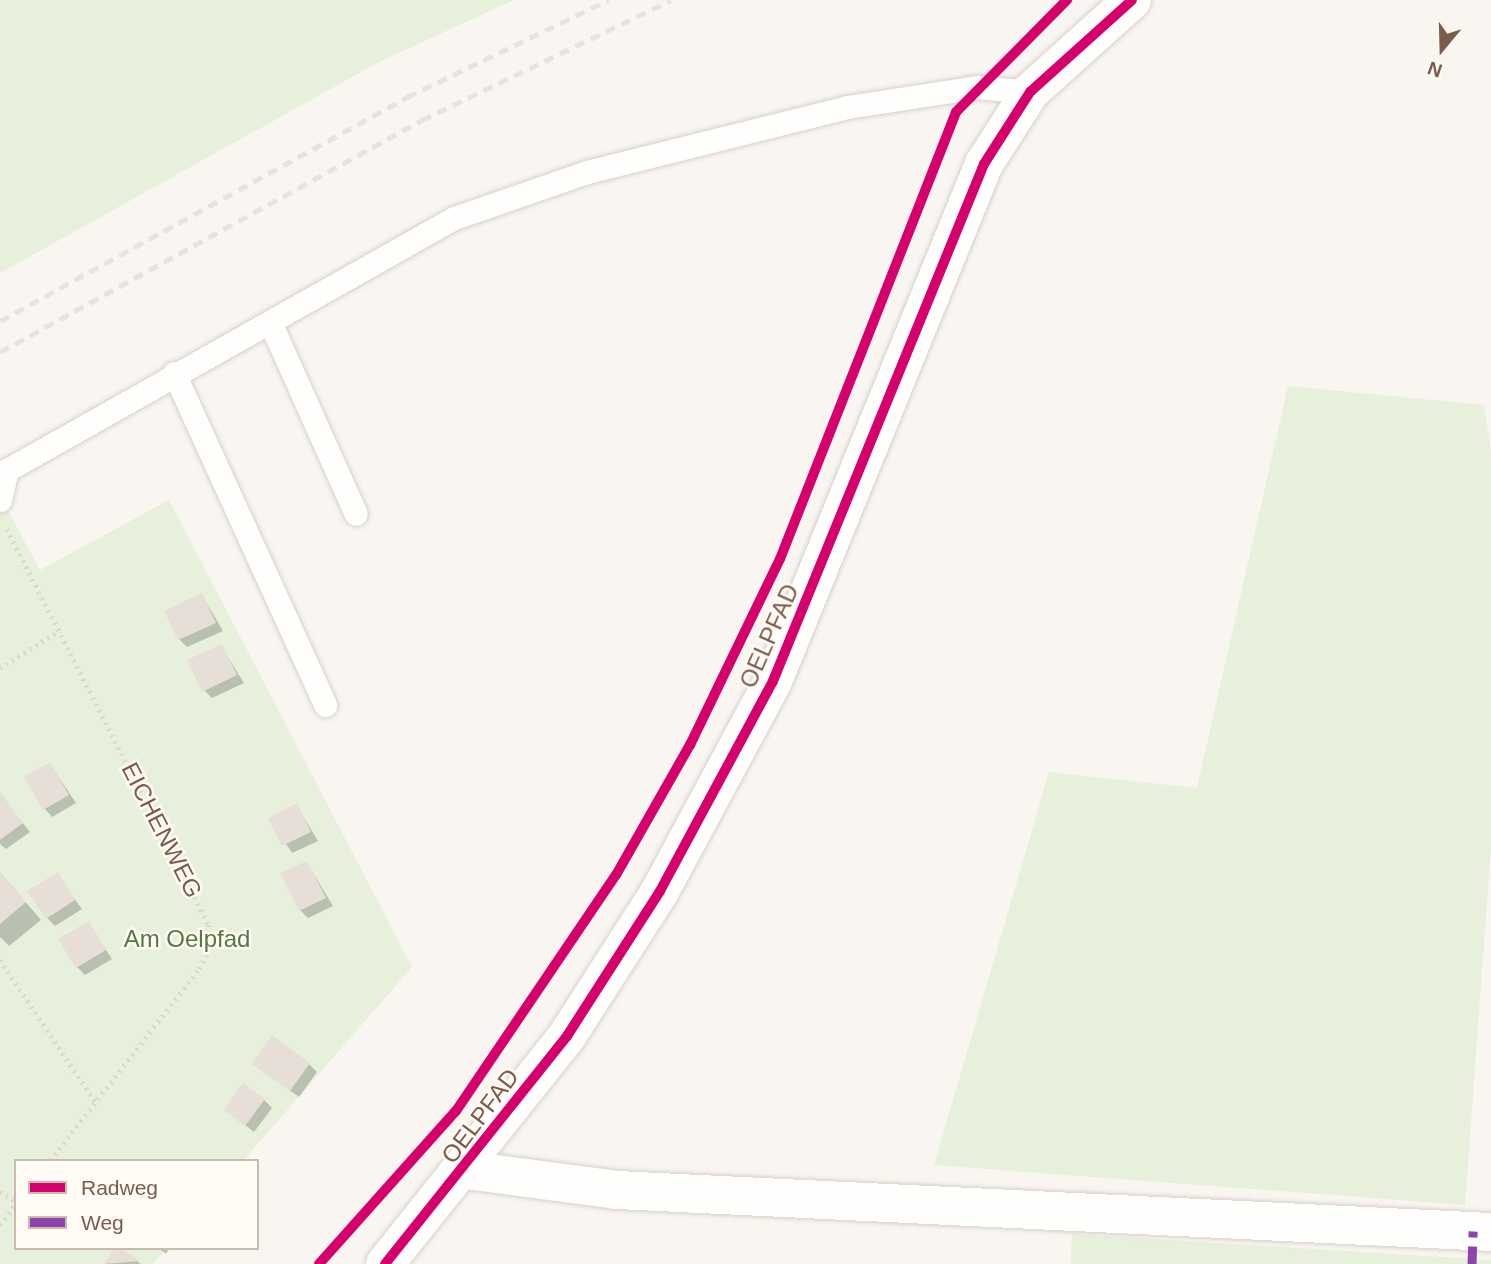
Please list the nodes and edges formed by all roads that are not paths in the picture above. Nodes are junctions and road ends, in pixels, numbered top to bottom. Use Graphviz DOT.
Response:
graph roads {
  1 [pos="1132,0"];
  2 [pos="1030,92"];
  3 [pos="270,322"];
  4 [pos="174,373"];
  5 [pos="0,500"];
  6 [pos="356,514"];
  7 [pos="325,705"];
  8 [pos="466,1170"];
  9 [pos="1491,1232"];
  10 [pos="385,1264"];
  1 -- 2 [label="street, OELPFAD"];
  2 -- 3 [label="lane"];
  2 -- 8 [label="street, OELPFAD"];
  3 -- 4 [label="lane"];
  3 -- 6 [label="lane"];
  4 -- 5 [label="lane"];
  4 -- 7 [label="lane"];
  8 -- 9 [label="street"];
  8 -- 10 [label="street, OELPFAD"];
}
